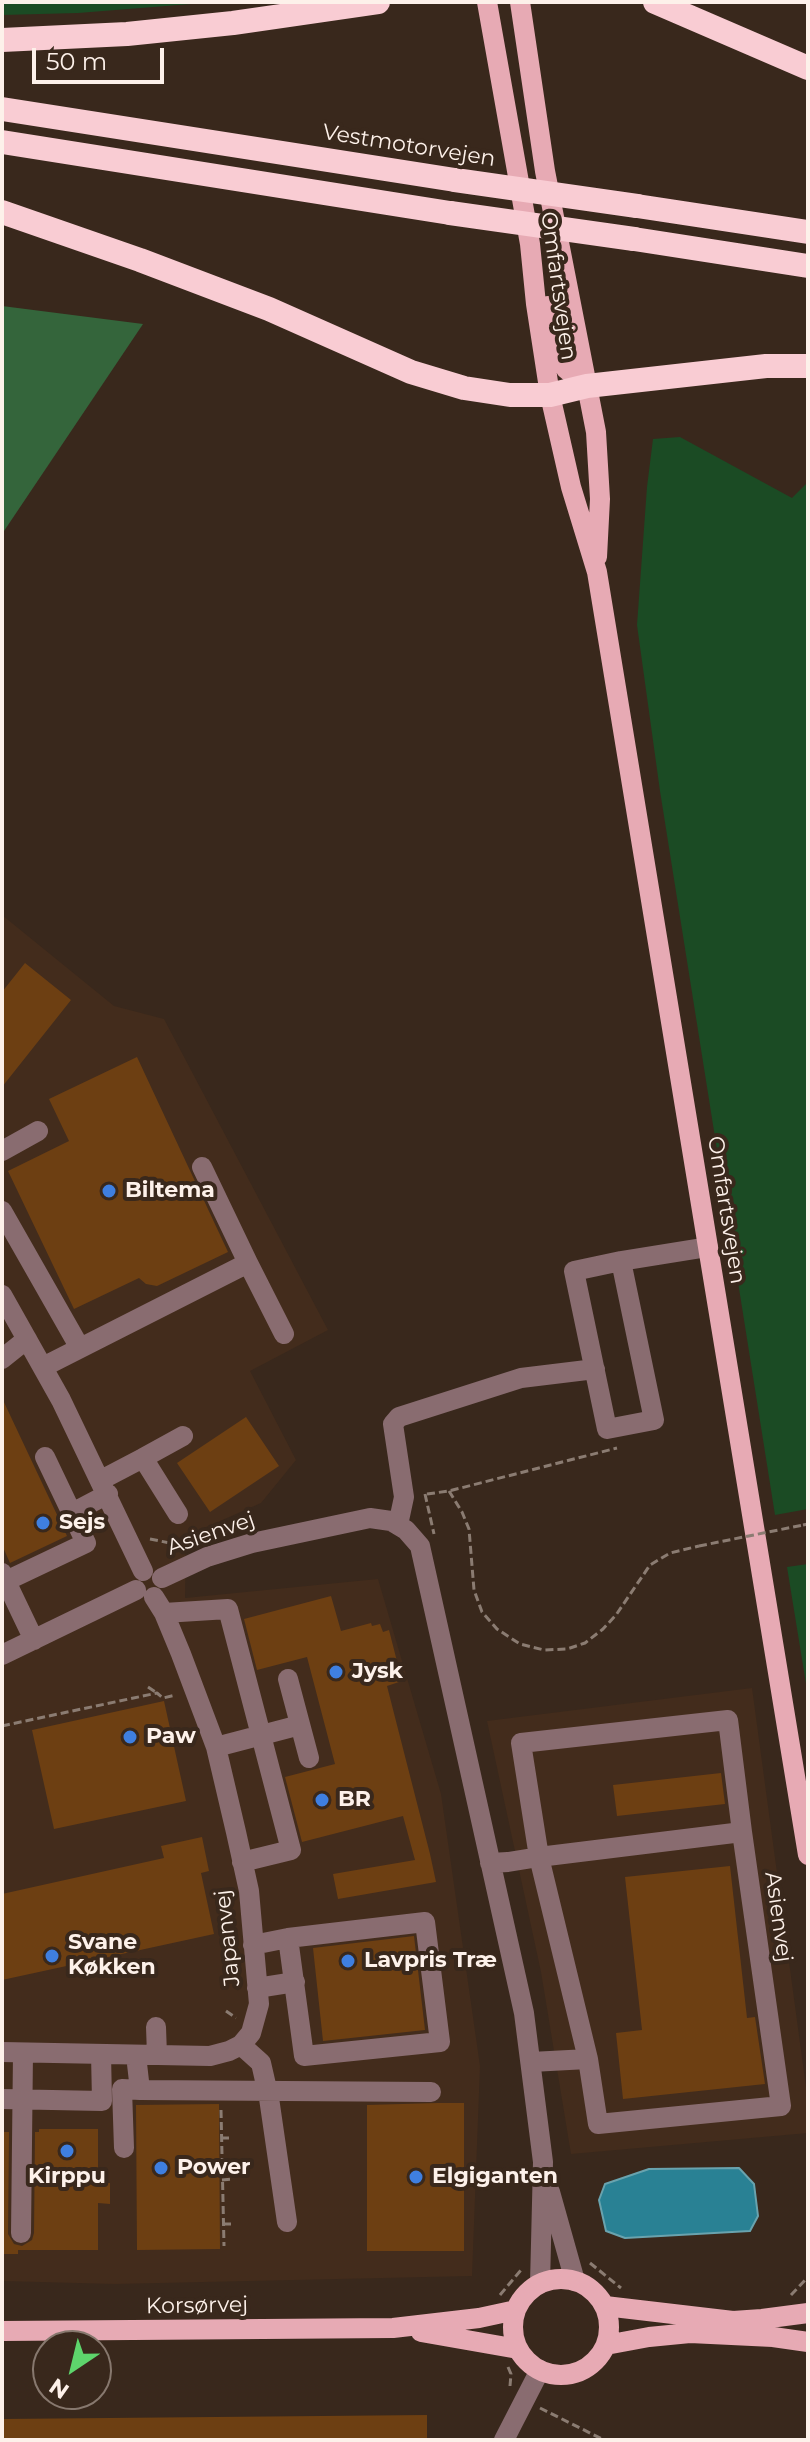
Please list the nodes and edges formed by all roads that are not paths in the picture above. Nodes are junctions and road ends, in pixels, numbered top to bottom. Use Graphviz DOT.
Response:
graph roads {
  1 [pos="378,2"];
  2 [pos="487,2"];
  3 [pos="499,2"];
  4 [pos="520,2"];
  5 [pos="655,2"];
  6 [pos="675,2"];
  7 [pos="2,40"];
  8 [pos="753,44"];
  9 [pos="808,68"];
  10 [pos="2,109"];
  11 [pos="2,142"];
  12 [pos="545,171"];
  13 [pos="2,212"];
  14 [pos="808,232"];
  15 [pos="530,244"];
  16 [pos="808,266"];
  17 [pos="808,366"];
  18 [pos="587,386"];
  19 [pos="550,395"];
  20 [pos="597,572"];
  21 [pos="38,1131"];
  22 [pos="2,1151"];
  23 [pos="202,1167"];
  24 [pos="2,1211"];
  25 [pos="708,1247"];
  26 [pos="621,1261"];
  27 [pos="248,1263"];
  28 [pos="2,1295"];
  29 [pos="284,1334"];
  30 [pos="27,1339"];
  31 [pos="80,1348"];
  32 [pos="2,1359"];
  33 [pos="43,1367"];
  34 [pos="595,1369"];
  35 [pos="183,1436"];
  36 [pos="45,1457"];
  37 [pos="143,1458"];
  38 [pos="104,1487"];
  39 [pos="72,1513"];
  40 [pos="178,1514"];
  41 [pos="398,1525"];
  42 [pos="5,1586"];
  43 [pos="152,1590"];
  44 [pos="34,1640"];
  45 [pos="2,1655"];
  46 [pos="288,1679"];
  47 [pos="300,1725"];
  48 [pos="261,1735"];
  49 [pos="216,1747"];
  50 [pos="309,1758"];
  51 [pos="742,1832"];
  52 [pos="808,1855"];
  53 [pos="539,1857"];
  54 [pos="242,1862"];
  55 [pos="490,1863"];
  56 [pos="288,1938"];
  57 [pos="253,1945"];
  58 [pos="295,1982"];
  59 [pos="257,1988"];
  60 [pos="156,2027"];
  61 [pos="241,2045"];
  62 [pos="2,2052"];
  63 [pos="23,2053"];
  64 [pos="101,2054"];
  65 [pos="146,2055"];
  66 [pos="588,2059"];
  67 [pos="531,2062"];
  68 [pos="140,2090"];
  69 [pos="267,2090"];
  70 [pos="431,2092"];
  71 [pos="12,2100"];
  72 [pos="124,2148"];
  73 [pos="543,2162"];
  74 [pos="287,2222"];
  75 [pos="21,2233"];
  76 [pos="575,2281"];
  77 [pos="540,2284"];
  78 [pos="605,2306"];
  79 [pos="516,2310"];
  80 [pos="808,2313"];
  81 [pos="393,2328"];
  82 [pos="2,2331"];
  83 [pos="808,2342"];
  84 [pos="606,2345"];
  85 [pos="518,2349"];
  86 [pos="540,2370"];
  87 [pos="504,2440"];
  1 -- 7 [label="highway"];
  2 -- 15 [label="main road, Omfartsvejen"];
  3 -- 12 [label="main road"];
  4 -- 12 [label="main road, Omfartsvejen"];
  5 -- 8 [label="highway"];
  6 -- 8 [label="highway"];
  8 -- 9 [label="highway"];
  10 -- 14 [label="highway, Vestmotorvejen, bridge"];
  11 -- 16 [label="highway, bridge"];
  12 -- 18 [label="main road, Omfartsvejen"];
  13 -- 19 [label="highway"];
  15 -- 18 [label="main road"];
  15 -- 19 [label="main road, Omfartsvejen"];
  17 -- 18 [label="highway"];
  18 -- 19 [label="highway"];
  18 -- 20 [label="main road, Omfartsvejen"];
  19 -- 20 [label="main road, Omfartsvejen"];
  20 -- 25 [label="main road, Omfartsvejen"];
  21 -- 22 [label="street"];
  23 -- 27 [label="street"];
  24 -- 31 [label="street"];
  25 -- 26 [label="street"];
  25 -- 52 [label="main road, Omfartsvejen"];
  26 -- 34 [label="street"];
  26 -- 34 [label="street"];
  27 -- 29 [label="street"];
  27 -- 31 [label="street"];
  28 -- 30 [label="street, Japanvej"];
  30 -- 32 [label="street"];
  30 -- 33 [label="street, Japanvej"];
  31 -- 33 [label="street"];
  33 -- 38 [label="street, Japanvej"];
  34 -- 41 [label="street"];
  35 -- 37 [label="street"];
  36 -- 39 [label="street"];
  37 -- 38 [label="street"];
  37 -- 40 [label="street"];
  38 -- 39 [label="street"];
  38 -- 43 [label="street, Japanvej"];
  39 -- 42 [label="street"];
  41 -- 43 [label="street, Asienvej"];
  41 -- 55 [label="street"];
  42 -- 44 [label="street"];
  43 -- 44 [label="street, Asienvej"];
  43 -- 48 [label="street"];
  43 -- 49 [label="street, Japanvej"];
  44 -- 45 [label="street, Asienvej"];
  46 -- 47 [label="street"];
  47 -- 48 [label="street"];
  47 -- 50 [label="street"];
  48 -- 49 [label="street"];
  48 -- 54 [label="street"];
  49 -- 54 [label="street, Japanvej"];
  51 -- 53 [label="street"];
  51 -- 53 [label="street, Asienvej"];
  51 -- 66 [label="street, Asienvej"];
  53 -- 55 [label="street"];
  53 -- 66 [label="street, Asienvej"];
  54 -- 57 [label="street, Japanvej"];
  55 -- 67 [label="street"];
  56 -- 57 [label="street"];
  56 -- 58 [label="street"];
  56 -- 58 [label="street"];
  57 -- 59 [label="street, Japanvej"];
  58 -- 59 [label="street"];
  59 -- 61 [label="street, Japanvej"];
  60 -- 65 [label="street"];
  61 -- 65 [label="street"];
  61 -- 69 [label="street"];
  62 -- 63 [label="street"];
  63 -- 64 [label="street"];
  63 -- 71 [label="street"];
  64 -- 65 [label="street"];
  64 -- 71 [label="street"];
  65 -- 68 [label="street"];
  66 -- 67 [label="street"];
  67 -- 73 [label="street"];
  68 -- 69 [label="street"];
  68 -- 72 [label="street"];
  69 -- 70 [label="street"];
  69 -- 74 [label="street"];
  71 -- 75 [label="street"];
  73 -- 76 [label="street"];
  73 -- 77 [label="street"];
  76 -- 77 [label="main road"];
  76 -- 78 [label="main road"];
  77 -- 79 [label="main road"];
  78 -- 80 [label="main road"];
  78 -- 84 [label="main road"];
  79 -- 81 [label="main road, Korsørvej"];
  79 -- 85 [label="main road"];
  81 -- 82 [label="main road, Korsørvej"];
  81 -- 85 [label="main road, Korsørvej"];
  83 -- 84 [label="main road"];
  84 -- 86 [label="main road"];
  85 -- 86 [label="main road"];
  86 -- 87 [label="street"];
}
